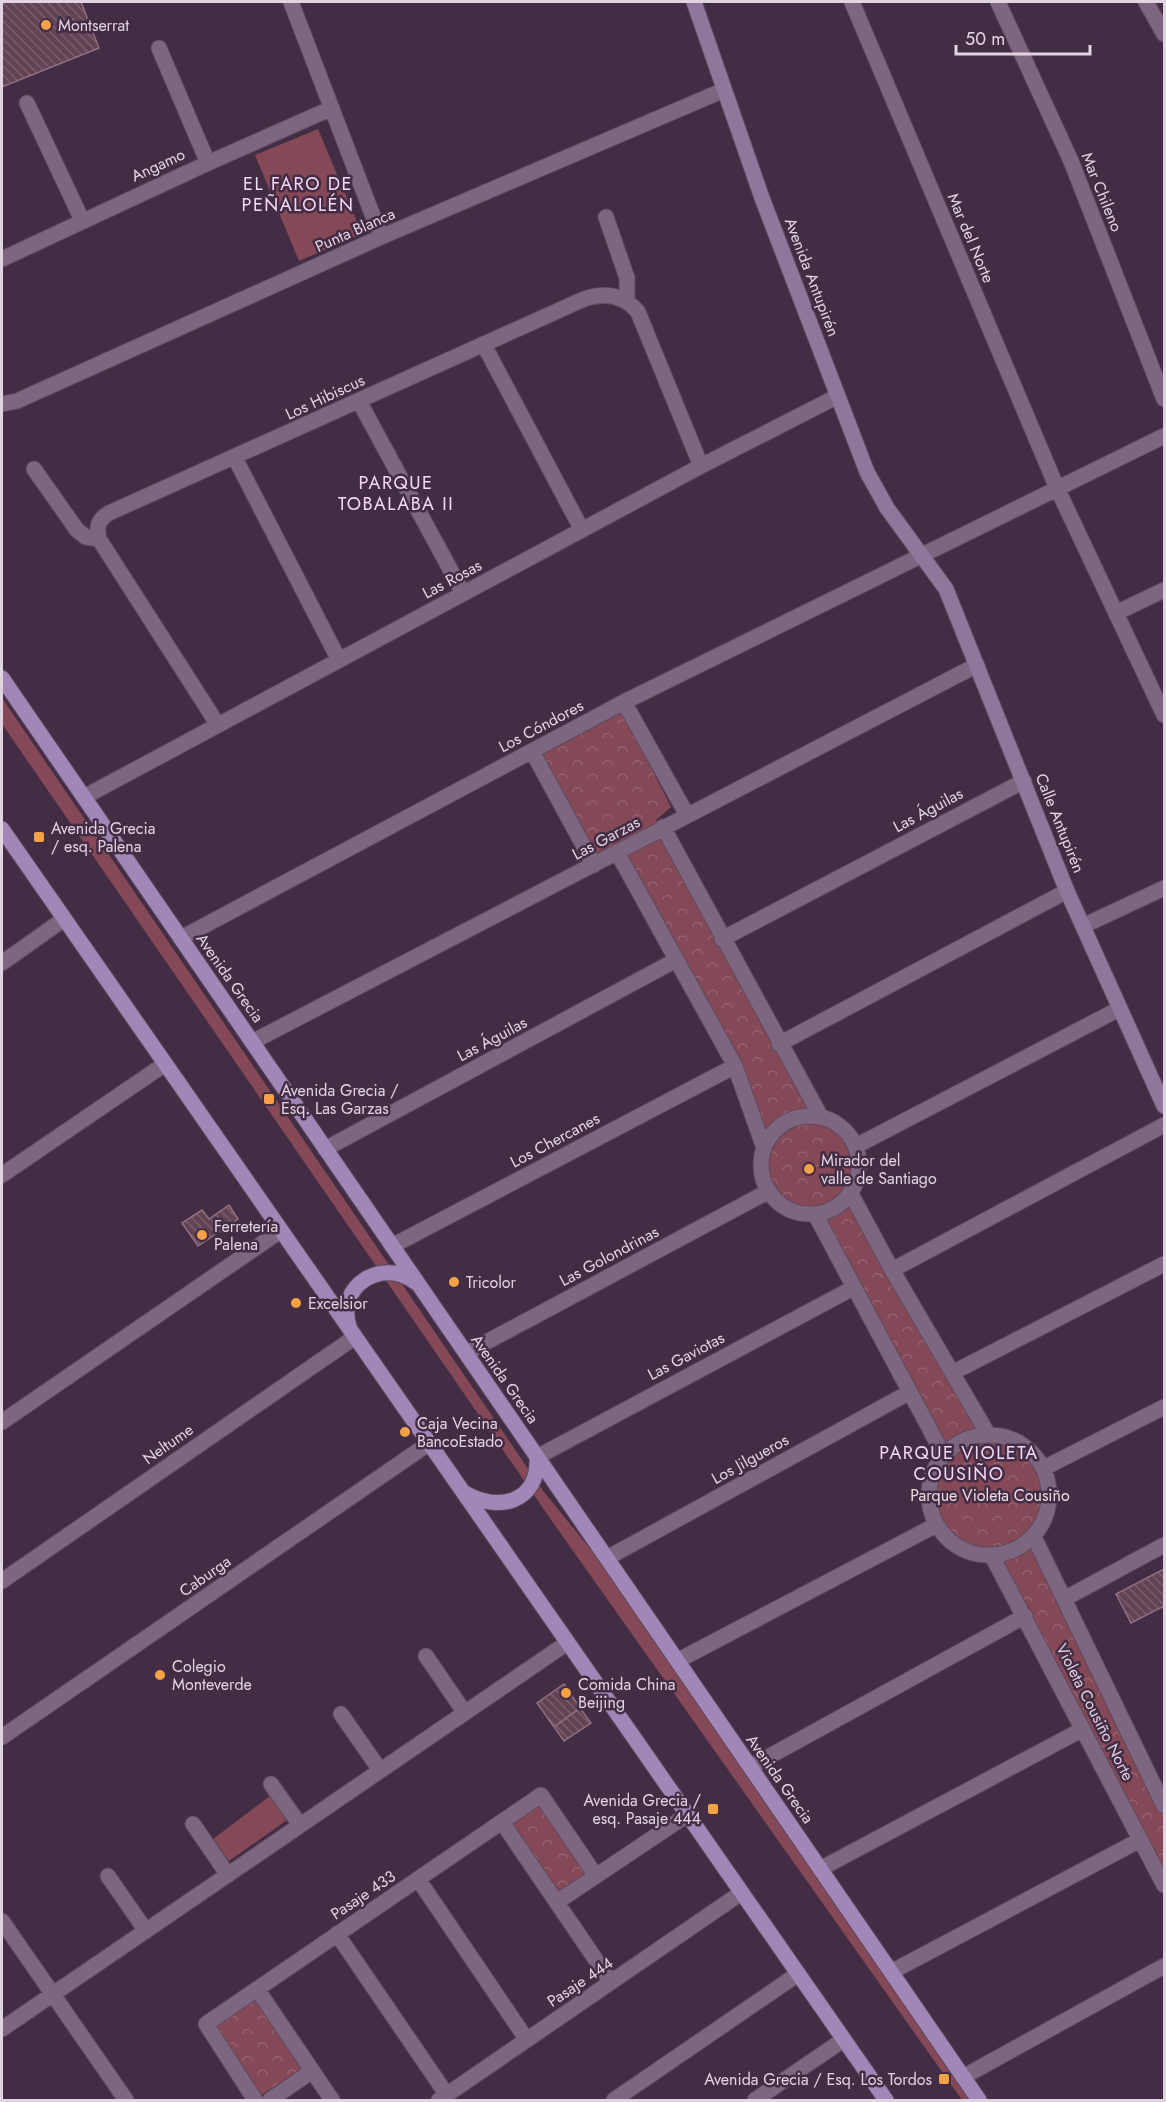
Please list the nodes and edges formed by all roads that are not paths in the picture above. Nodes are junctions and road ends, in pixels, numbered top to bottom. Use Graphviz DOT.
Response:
graph roads {
  1 [pos="291,2"];
  2 [pos="695,2"];
  3 [pos="852,2"];
  4 [pos="998,2"];
  5 [pos="1146,2"];
  6 [pos="1164,34"];
  7 [pos="159,48"];
  8 [pos="724,90"];
  9 [pos="27,103"];
  10 [pos="332,108"];
  11 [pos="208,163"];
  12 [pos="606,217"];
  13 [pos="82,220"];
  14 [pos="381,237"];
  15 [pos="2,259"];
  16 [pos="627,301"];
  17 [pos="484,345"];
  18 [pos="838,396"];
  19 [pos="1164,399"];
  20 [pos="359,401"];
  21 [pos="2,404"];
  22 [pos="1164,436"];
  23 [pos="235,458"];
  24 [pos="701,466"];
  25 [pos="34,469"];
  26 [pos="1057,488"];
  27 [pos="582,530"];
  28 [pos="99,539"];
  29 [pos="922,554"];
  30 [pos="1164,590"];
  31 [pos="463,593"];
  32 [pos="1116,613"];
  33 [pos="339,660"];
  34 [pos="977,665"];
  35 [pos="2,678"];
  36 [pos="624,702"];
  37 [pos="1164,715"];
  38 [pos="218,725"];
  39 [pos="532,751"];
  40 [pos="1024,781"];
  41 [pos="84,797"];
  42 [pos="687,815"];
  43 [pos="663,827"];
  44 [pos="2,829"];
  45 [pos="617,852"];
  46 [pos="594,865"];
  47 [pos="1164,888"];
  48 [pos="1067,891"];
  49 [pos="64,919"];
  50 [pos="1083,926"];
  51 [pos="181,938"];
  52 [pos="722,939"];
  53 [pos="676,960"];
  54 [pos="2,963"];
  55 [pos="1119,1009"];
  56 [pos="252,1042"];
  57 [pos="779,1044"];
  58 [pos="165,1064"];
  59 [pos="735,1066"];
  60 [pos="1164,1107"];
  61 [pos="821,1117"];
  62 [pos="1164,1125"];
  63 [pos="856,1146"];
  64 [pos="764,1148"];
  65 [pos="326,1149"];
  66 [pos="2,1175"];
  67 [pos="769,1191"];
  68 [pos="851,1194"];
  69 [pos="815,1214"];
  70 [pos="280,1231"];
  71 [pos="392,1245"];
  72 [pos="1164,1264"];
  73 [pos="892,1270"];
  74 [pos="853,1288"];
  75 [pos="426,1296"];
  76 [pos="355,1337"];
  77 [pos="466,1353"];
  78 [pos="952,1372"];
  79 [pos="910,1392"];
  80 [pos="1164,1407"];
  81 [pos="2,1422"];
  82 [pos="988,1434"];
  83 [pos="428,1444"];
  84 [pos="943,1454"];
  85 [pos="537,1457"];
  86 [pos="1044,1468"];
  87 [pos="462,1492"];
  88 [pos="936,1525"];
  89 [pos="1034,1537"];
  90 [pos="1164,1545"];
  91 [pos="992,1556"];
  92 [pos="607,1558"];
  93 [pos="2,1581"];
  94 [pos="1064,1599"];
  95 [pos="1025,1616"];
  96 [pos="567,1643"];
  97 [pos="426,1656"];
  98 [pos="677,1661"];
  99 [pos="465,1713"];
  100 [pos="341,1714"];
  101 [pos="1083,1729"];
  102 [pos="2,1737"];
  103 [pos="750,1767"];
  104 [pos="380,1770"];
  105 [pos="272,1784"];
  106 [pos="1164,1806"];
  107 [pos="687,1815"];
  108 [pos="502,1822"];
  109 [pos="193,1824"];
  110 [pos="300,1826"];
  111 [pos="1140,1840"];
  112 [pos="820,1869"];
  113 [pos="228,1875"];
  114 [pos="108,1876"];
  115 [pos="596,1876"];
  116 [pos="418,1879"];
  117 [pos="1164,1885"];
  118 [pos="741,1893"];
  119 [pos="557,1902"];
  120 [pos="2,1921"];
  121 [pos="146,1931"];
  122 [pos="337,1934"];
  123 [pos="1164,1966"];
  124 [pos="891,1972"];
  125 [pos="798,1974"];
  126 [pos="611,1982"];
  127 [pos="257,1989"];
  128 [pos="53,1994"];
  129 [pos="2,2030"];
  130 [pos="527,2040"];
  131 [pos="843,2040"];
  132 [pos="312,2071"];
  133 [pos="963,2077"];
  134 [pos="443,2098"];
  135 [pos="126,2100"];
  136 [pos="255,2100"];
  137 [pos="270,2100"];
  138 [pos="333,2100"];
  139 [pos="614,2100"];
  140 [pos="755,2100"];
  141 [pos="886,2100"];
  142 [pos="979,2100"];
  1 -- 10 [label="street"];
  2 -- 8 [label="street, Avenida Antupirén"];
  3 -- 26 [label="street, Mar del Norte"];
  4 -- 19 [label="street, Mar Chileno"];
  5 -- 6 [label="street"];
  7 -- 11 [label="street"];
  8 -- 14 [label="street, Punta Blanca"];
  8 -- 18 [label="street, Avenida Antupirén"];
  9 -- 13 [label="street"];
  10 -- 11 [label="street, Angamo"];
  10 -- 14 [label="street"];
  11 -- 13 [label="street, Angamo"];
  12 -- 16 [label="street"];
  13 -- 15 [label="street, Angamo"];
  14 -- 21 [label="street, Punta Blanca"];
  16 -- 17 [label="street, Los Hibiscus"];
  16 -- 24 [label="street"];
  17 -- 20 [label="street, Los Hibiscus"];
  17 -- 27 [label="street"];
  18 -- 24 [label="street, Las Rosas"];
  18 -- 29 [label="street, Avenida Antupirén"];
  20 -- 23 [label="street, Los Hibiscus"];
  20 -- 31 [label="street"];
  22 -- 26 [label="street, Los Cóndores"];
  23 -- 28 [label="street, Los Hibiscus"];
  23 -- 33 [label="street"];
  24 -- 27 [label="street, Las Rosas"];
  25 -- 28 [label="street"];
  26 -- 29 [label="street, Los Cóndores"];
  26 -- 32 [label="street, Mar del Norte"];
  27 -- 31 [label="street, Las Rosas"];
  28 -- 38 [label="street"];
  29 -- 34 [label="street, Calle Antupirén"];
  29 -- 36 [label="street, Los Cóndores"];
  30 -- 32 [label="street"];
  31 -- 33 [label="street, Las Rosas"];
  32 -- 37 [label="street, Mar del Norte"];
  33 -- 38 [label="street, Las Rosas"];
  34 -- 40 [label="street, Calle Antupirén"];
  34 -- 42 [label="street, Las Garzas"];
  35 -- 41 [label="main road, Avenida Grecia"];
  36 -- 39 [label="street, Los Cóndores"];
  36 -- 42 [label="street"];
  38 -- 41 [label="street, Las Rosas"];
  39 -- 46 [label="street"];
  39 -- 51 [label="street, Los Cóndores"];
  40 -- 48 [label="street, Calle Antupirén"];
  40 -- 52 [label="street, Las Águilas"];
  41 -- 51 [label="main road, Avenida Grecia"];
  42 -- 43 [label="street, Las Garzas"];
  43 -- 45 [label="street, Las Garzas"];
  43 -- 52 [label="street"];
  44 -- 49 [label="main road"];
  45 -- 46 [label="street, Las Garzas"];
  45 -- 53 [label="street"];
  46 -- 56 [label="street, Las Garzas"];
  47 -- 50 [label="street"];
  48 -- 50 [label="street, Calle Antupirén"];
  48 -- 57 [label="street"];
  49 -- 54 [label="street"];
  49 -- 58 [label="main road"];
  50 -- 55 [label="street, Calle Antupirén"];
  51 -- 56 [label="main road, Avenida Grecia"];
  52 -- 57 [label="street"];
  53 -- 59 [label="street"];
  53 -- 65 [label="street, Las Águilas"];
  55 -- 60 [label="street, Calle Antupirén"];
  55 -- 63 [label="street"];
  56 -- 65 [label="main road, Avenida Grecia"];
  57 -- 61 [label="street"];
  58 -- 66 [label="street"];
  58 -- 70 [label="main road"];
  59 -- 64 [label="street"];
  59 -- 71 [label="street, Los Chercanes"];
  61 -- 63 [label="street"];
  61 -- 64 [label="street"];
  62 -- 73 [label="street"];
  63 -- 68 [label="street"];
  64 -- 67 [label="street"];
  65 -- 71 [label="main road, Avenida Grecia"];
  67 -- 69 [label="street"];
  67 -- 77 [label="street, Las Golondrinas"];
  68 -- 69 [label="street"];
  68 -- 73 [label="street"];
  69 -- 74 [label="street"];
  70 -- 76 [label="main road"];
  70 -- 81 [label="street"];
  71 -- 75 [label="main road, Avenida Grecia"];
  72 -- 78 [label="street"];
  73 -- 78 [label="street"];
  74 -- 79 [label="street"];
  74 -- 85 [label="street, Las Gaviotas"];
  75 -- 76 [label="main road"];
  75 -- 77 [label="main road, Avenida Grecia"];
  76 -- 83 [label="main road"];
  76 -- 93 [label="street, Neltume"];
  77 -- 85 [label="main road, Avenida Grecia"];
  78 -- 82 [label="street"];
  79 -- 84 [label="street"];
  79 -- 92 [label="street, Los Jilgueros"];
  80 -- 86 [label="street"];
  82 -- 84 [label="street"];
  82 -- 86 [label="street"];
  83 -- 87 [label="main road"];
  83 -- 102 [label="street, Caburga"];
  84 -- 88 [label="street"];
  85 -- 87 [label="main road"];
  85 -- 92 [label="main road, Avenida Grecia"];
  86 -- 89 [label="street"];
  87 -- 96 [label="main road"];
  88 -- 91 [label="street"];
  88 -- 98 [label="street"];
  89 -- 91 [label="street"];
  89 -- 94 [label="street"];
  90 -- 94 [label="street"];
  91 -- 95 [label="street, Violeta Cousiño Norte"];
  92 -- 98 [label="main road, Avenida Grecia"];
  94 -- 106 [label="street"];
  95 -- 101 [label="street, Violeta Cousiño Norte"];
  95 -- 103 [label="street"];
  96 -- 99 [label="street"];
  96 -- 107 [label="main road"];
  97 -- 99 [label="street"];
  98 -- 103 [label="main road, Avenida Grecia"];
  99 -- 104 [label="street"];
  100 -- 104 [label="street"];
  101 -- 111 [label="street, Violeta Cousiño Norte"];
  101 -- 112 [label="street"];
  103 -- 112 [label="main road, Avenida Grecia"];
  104 -- 110 [label="street"];
  105 -- 110 [label="street"];
  107 -- 115 [label="street"];
  107 -- 118 [label="main road"];
  108 -- 115 [label="street, Pasaje 433"];
  108 -- 116 [label="street, Pasaje 433"];
  108 -- 119 [label="street"];
  109 -- 113 [label="street"];
  110 -- 113 [label="street"];
  111 -- 117 [label="street, Violeta Cousiño Norte"];
  111 -- 124 [label="street"];
  112 -- 124 [label="main road, Avenida Grecia"];
  113 -- 121 [label="street"];
  114 -- 121 [label="street"];
  115 -- 119 [label="street"];
  116 -- 122 [label="street, Pasaje 433"];
  116 -- 130 [label="street"];
  118 -- 125 [label="main road"];
  118 -- 126 [label="street, Pasaje 444"];
  119 -- 126 [label="street"];
  120 -- 128 [label="street"];
  121 -- 128 [label="street"];
  122 -- 127 [label="street, Pasaje 433"];
  122 -- 134 [label="street"];
  123 -- 133 [label="street"];
  124 -- 133 [label="main road, Avenida Grecia"];
  125 -- 131 [label="main road"];
  125 -- 139 [label="street"];
  126 -- 130 [label="street, Pasaje 444"];
  127 -- 132 [label="street"];
  127 -- 136 [label="street, Pasaje 433"];
  128 -- 129 [label="street"];
  128 -- 135 [label="street"];
  130 -- 134 [label="street, Pasaje 444"];
  131 -- 140 [label="street"];
  131 -- 141 [label="main road"];
  132 -- 137 [label="street"];
  132 -- 138 [label="street"];
  133 -- 142 [label="main road, Avenida Grecia"];
}
